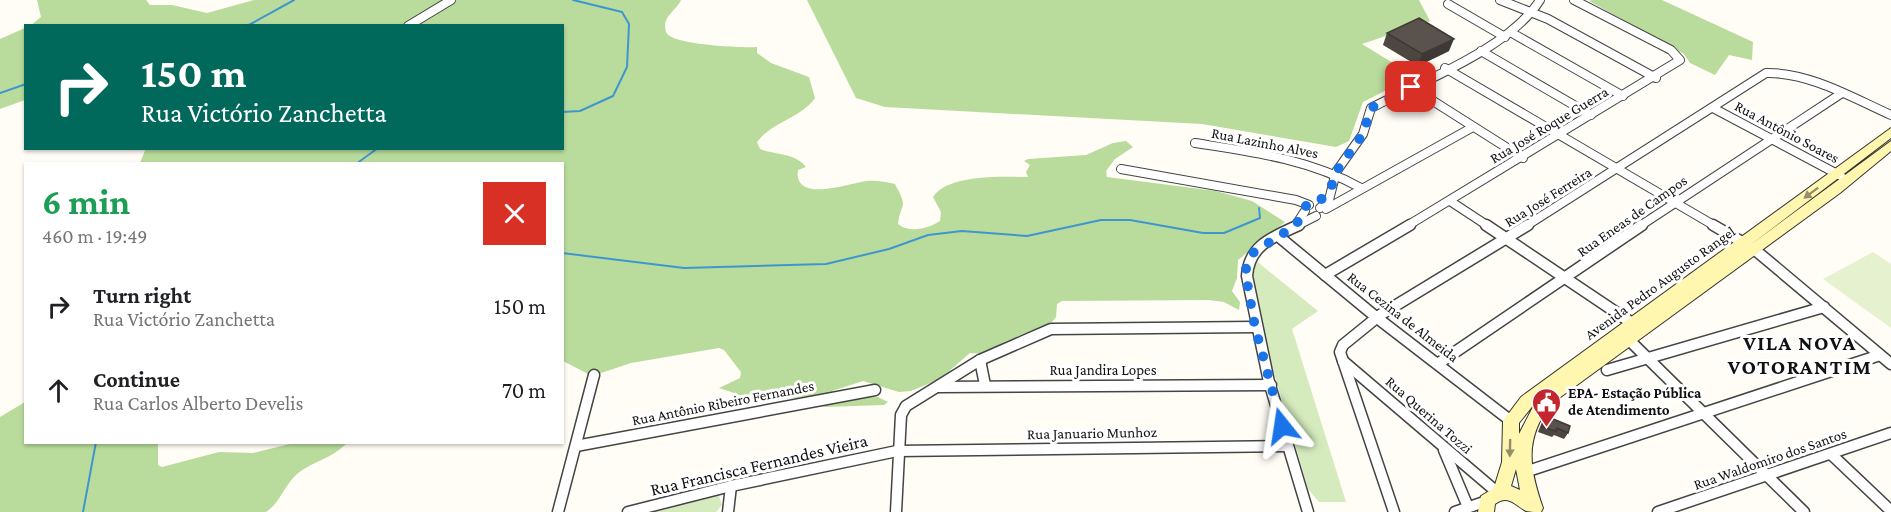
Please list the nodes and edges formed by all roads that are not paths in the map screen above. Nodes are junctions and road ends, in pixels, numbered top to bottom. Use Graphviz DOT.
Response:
graph roads {
  1 [pos="451,0"];
  2 [pos="1500,0"];
  3 [pos="1540,0"];
  4 [pos="1574,0"];
  5 [pos="1448,4"];
  6 [pos="1532,13"];
  7 [pos="411,24"];
  8 [pos="1509,35"];
  9 [pos="1481,51"];
  10 [pos="1445,68"];
  11 [pos="1656,78"];
  12 [pos="1411,87"];
  13 [pos="1842,93"];
  14 [pos="1623,96"];
  15 [pos="1713,108"];
  16 [pos="1591,115"];
  17 [pos="1891,115"];
  18 [pos="1473,127"];
  19 [pos="1891,132"];
  20 [pos="1559,135"];
  21 [pos="1771,140"];
  22 [pos="1195,143"];
  23 [pos="1890,148"];
  24 [pos="1523,158"];
  25 [pos="1618,169"];
  26 [pos="1121,170"];
  27 [pos="1336,172"];
  28 [pos="1842,177"];
  29 [pos="1361,188"];
  30 [pos="1450,201"];
  31 [pos="1674,203"];
  32 [pos="1313,209"];
  33 [pos="1278,236"];
  34 [pos="1507,238"];
  35 [pos="1749,246"];
  36 [pos="1325,275"];
  37 [pos="1567,279"];
  38 [pos="1824,307"];
  39 [pos="1376,317"];
  40 [pos="1632,323"];
  41 [pos="1255,327"];
  42 [pos="1628,339"];
  43 [pos="1880,355"];
  44 [pos="1647,357"];
  45 [pos="980,360"];
  46 [pos="1342,360"];
  47 [pos="1439,363"];
  48 [pos="1891,364"];
  49 [pos="1607,369"];
  50 [pos="594,375"];
  51 [pos="985,385"];
  52 [pos="1271,385"];
  53 [pos="936,387"];
  54 [pos="875,390"];
  55 [pos="1704,413"];
  56 [pos="1511,421"];
  57 [pos="1891,433"];
  58 [pos="576,446"];
  59 [pos="1287,446"];
  60 [pos="1443,448"];
  61 [pos="897,451"];
  62 [pos="1832,454"];
  63 [pos="1525,472"];
  64 [pos="1768,475"];
  65 [pos="731,486"];
  66 [pos="1493,500"];
  67 [pos="1468,507"];
  68 [pos="1536,510"];
  69 [pos="1891,511"];
  70 [pos="558,512"];
  71 [pos="628,512"];
  72 [pos="728,512"];
  73 [pos="896,512"];
  74 [pos="1308,512"];
  75 [pos="1394,512"];
  76 [pos="1455,512"];
  77 [pos="1658,512"];
  78 [pos="1804,512"];
  1 -- 7 [label="street"];
  2 -- 6 [label="street"];
  3 -- 6 [label="street"];
  4 -- 11 [label="street, Rua José Roque Guerra"];
  5 -- 8 [label="street"];
  6 -- 8 [label="street"];
  6 -- 11 [label="street"];
  8 -- 9 [label="street"];
  8 -- 14 [label="street"];
  9 -- 10 [label="street"];
  9 -- 16 [label="street"];
  10 -- 12 [label="street"];
  10 -- 20 [label="street"];
  11 -- 14 [label="street, Rua José Roque Guerra"];
  12 -- 18 [label="street"];
  12 -- 27 [label="street"];
  13 -- 15 [label="street, Rua José Ferreira"];
  13 -- 17 [label="street"];
  13 -- 21 [label="street, Rua Eneas de Campos"];
  14 -- 16 [label="street, Rua José Roque Guerra"];
  15 -- 21 [label="street, Rua Antônio Soares"];
  15 -- 25 [label="street, Rua José Ferreira"];
  16 -- 20 [label="street, Rua José Roque Guerra"];
  18 -- 24 [label="street"];
  18 -- 29 [label="street"];
  19 -- 28 [label="street, Avenida Pedro Augusto Rangel"];
  20 -- 24 [label="street, Rua José Roque Guerra"];
  20 -- 25 [label="street"];
  21 -- 28 [label="street, Rua Antônio Soares"];
  21 -- 31 [label="street, Rua Eneas de Campos"];
  22 -- 27 [label="street, Rua Lazinho Alves"];
  23 -- 28 [label="street, Avenida Pedro Augusto Rangel"];
  24 -- 30 [label="street, Rua José Roque Guerra"];
  25 -- 31 [label="street"];
  25 -- 34 [label="street, Rua José Ferreira"];
  26 -- 32 [label="street"];
  27 -- 29 [label="street, Rua Lazinho Alves"];
  27 -- 32 [label="street"];
  28 -- 35 [label="street, Avenida Pedro Augusto Rangel"];
  29 -- 32 [label="street"];
  30 -- 34 [label="street"];
  30 -- 36 [label="street, Rua José Roque Guerra"];
  31 -- 35 [label="street"];
  31 -- 37 [label="street, Rua Eneas de Campos"];
  32 -- 33 [label="street"];
  33 -- 36 [label="street, Rua Cezina de Almeida"];
  33 -- 41 [label="street"];
  34 -- 37 [label="street"];
  34 -- 39 [label="street, Rua José Ferreira"];
  35 -- 38 [label="street"];
  35 -- 40 [label="street, Avenida Pedro Augusto Rangel"];
  35 -- 42 [label="street, Avenida Pedro Augusto Rangel"];
  36 -- 39 [label="street, Rua Cezina de Almeida"];
  37 -- 40 [label="street"];
  37 -- 47 [label="street, Rua Eneas de Campos"];
  38 -- 43 [label="street"];
  38 -- 44 [label="street"];
  39 -- 46 [label="street, Rua José Ferreira"];
  39 -- 47 [label="street, Rua Cezina de Almeida"];
  40 -- 56 [label="street, Avenida Pedro Augusto Rangel"];
  41 -- 45 [label="street"];
  41 -- 52 [label="street"];
  42 -- 44 [label="street"];
  42 -- 63 [label="street, Avenida Pedro Augusto Rangel"];
  43 -- 48 [label="street"];
  43 -- 55 [label="street"];
  44 -- 49 [label="street"];
  44 -- 55 [label="street"];
  45 -- 51 [label="street"];
  45 -- 53 [label="street"];
  46 -- 60 [label="street, Rua Querina Tozzi"];
  46 -- 75 [label="street"];
  47 -- 56 [label="street, Rua Cezina de Almeida"];
  50 -- 58 [label="street"];
  51 -- 52 [label="street, Rua Jandira Lopes"];
  51 -- 53 [label="street, Rua Jandira Lopes"];
  52 -- 59 [label="street"];
  53 -- 61 [label="street"];
  54 -- 58 [label="street, Rua Antônio Ribeiro Fernandes"];
  55 -- 63 [label="street"];
  55 -- 64 [label="street"];
  56 -- 66 [label="street, one-way"];
  57 -- 62 [label="street, Rua Waldomiro dos Santos"];
  58 -- 70 [label="street"];
  59 -- 61 [label="street, Rua Januario Munhoz"];
  59 -- 74 [label="street"];
  60 -- 66 [label="street, Rua Querina Tozzi"];
  60 -- 67 [label="street"];
  61 -- 65 [label="street, Rua Francisca Fernandes Vieira"];
  61 -- 73 [label="street"];
  62 -- 64 [label="street, Rua Waldomiro dos Santos"];
  62 -- 69 [label="street"];
  63 -- 68 [label="street, Avenida Pedro Augusto Rangel"];
  64 -- 77 [label="street, Rua Waldomiro dos Santos"];
  64 -- 78 [label="street"];
  65 -- 71 [label="street, Rua Francisca Fernandes Vieira"];
  65 -- 72 [label="street"];
  66 -- 67 [label="street"];
  66 -- 68 [label="street"];
  67 -- 76 [label="street"];
}
